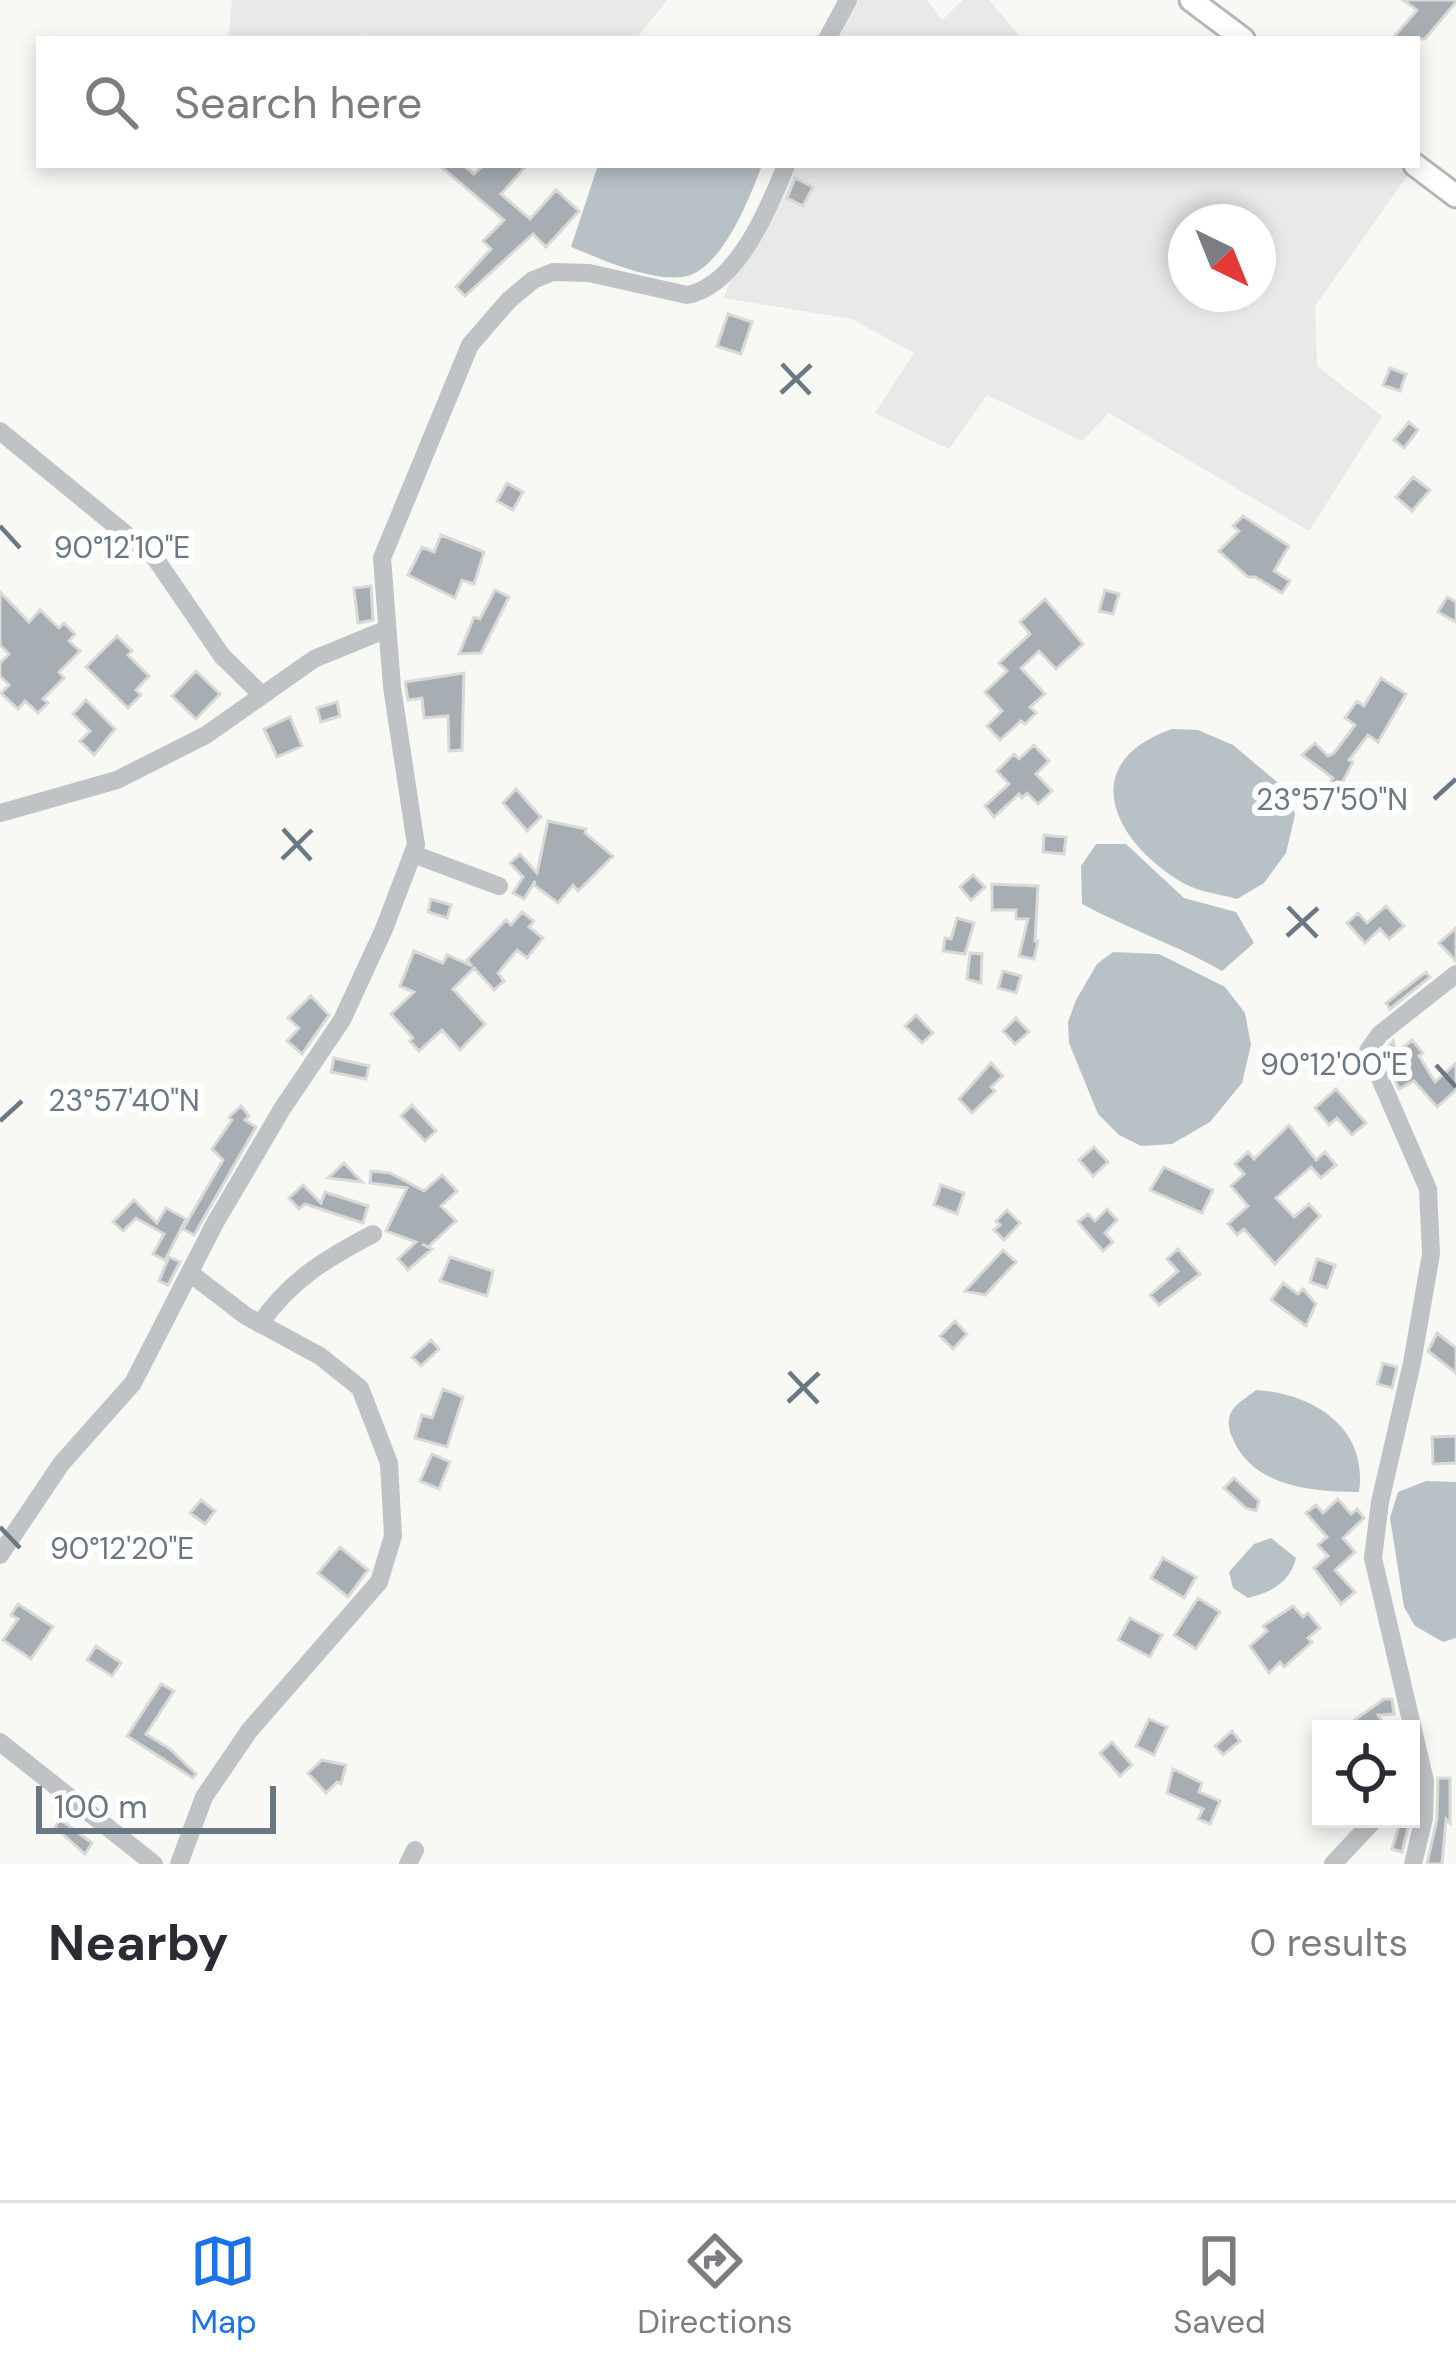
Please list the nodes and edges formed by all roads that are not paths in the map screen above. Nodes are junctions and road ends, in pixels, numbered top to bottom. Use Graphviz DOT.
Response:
graph roads {
  1 [pos="848,0"];
  2 [pos="1191,0"];
  3 [pos="829,36"];
  4 [pos="1240,36"];
  5 [pos="785,168"];
  6 [pos="1418,168"];
  7 [pos="1456,196"];
  8 [pos="0,431"];
  9 [pos="387,629"];
  10 [pos="262,695"];
  11 [pos="0,813"];
  12 [pos="413,854"];
  13 [pos="499,886"];
  14 [pos="1456,974"];
  15 [pos="373,1234"];
  16 [pos="190,1274"];
  17 [pos="260,1324"];
  18 [pos="0,1555"];
  19 [pos="1405,1720"];
  20 [pos="0,1742"];
  21 [pos="1420,1796"];
  22 [pos="1367,1828"];
  23 [pos="154,1864"];
  24 [pos="179,1864"];
  25 [pos="1333,1864"];
  26 [pos="1413,1864"];
  1 -- 3 [label="street"];
  2 -- 4 [label="main road"];
  5 -- 9 [label="street"];
  6 -- 7 [label="main road"];
  8 -- 10 [label="street"];
  9 -- 10 [label="street"];
  9 -- 12 [label="street"];
  10 -- 11 [label="street"];
  12 -- 13 [label="street"];
  12 -- 16 [label="street"];
  14 -- 19 [label="street"];
  15 -- 17 [label="street"];
  16 -- 17 [label="street"];
  16 -- 18 [label="street"];
  17 -- 24 [label="street"];
  20 -- 23 [label="street"];
  21 -- 26 [label="street"];
  22 -- 25 [label="street"];
}
